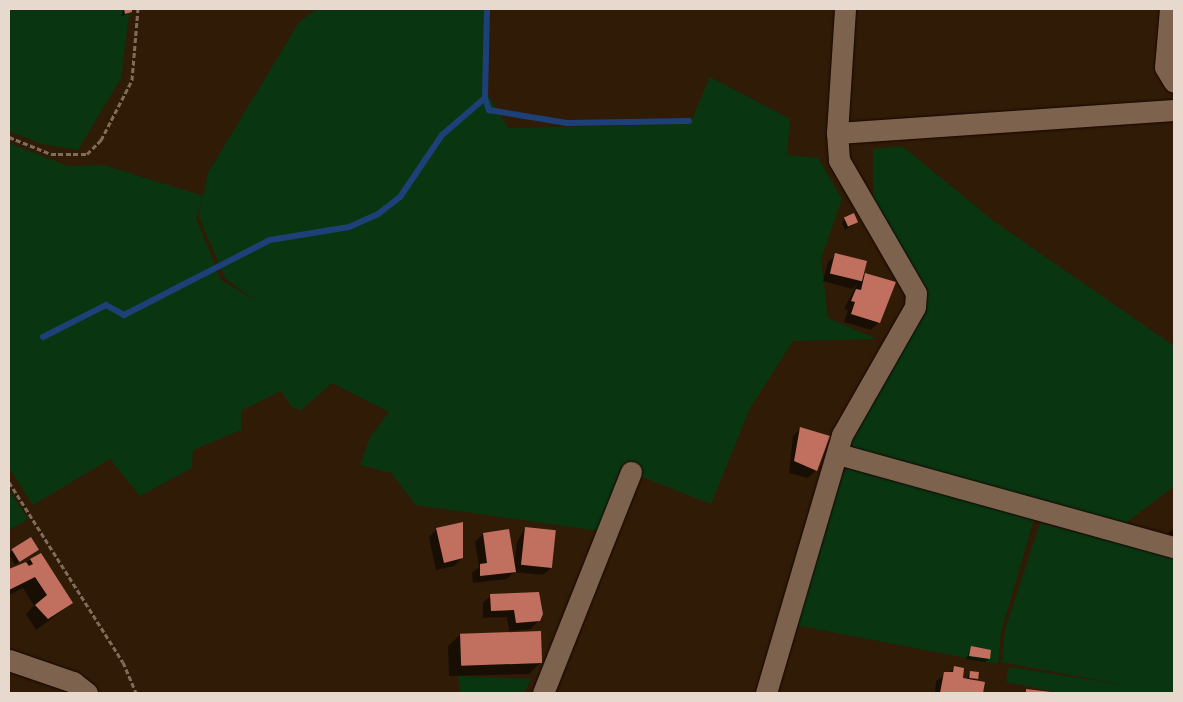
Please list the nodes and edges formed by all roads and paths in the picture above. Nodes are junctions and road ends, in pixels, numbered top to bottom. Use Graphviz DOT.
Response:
graph roads {
  1 [pos="138,9"];
  2 [pos="845,9"];
  3 [pos="1170,9"];
  4 [pos="1171,72"];
  5 [pos="1174,110"];
  6 [pos="836,133"];
  7 [pos="9,137"];
  8 [pos="838,454"];
  9 [pos="631,472"];
  10 [pos="9,482"];
  11 [pos="1174,547"];
  12 [pos="9,660"];
  13 [pos="87,693"];
  14 [pos="136,693"];
  15 [pos="543,693"];
  16 [pos="766,693"];
  1 -- 7 [label="path"];
  2 -- 6 [label="street"];
  3 -- 4 [label="street"];
  5 -- 6 [label="street"];
  6 -- 8 [label="street"];
  8 -- 11 [label="street"];
  8 -- 16 [label="street"];
  9 -- 15 [label="street"];
  10 -- 14 [label="path"];
  12 -- 13 [label="street"];
}
